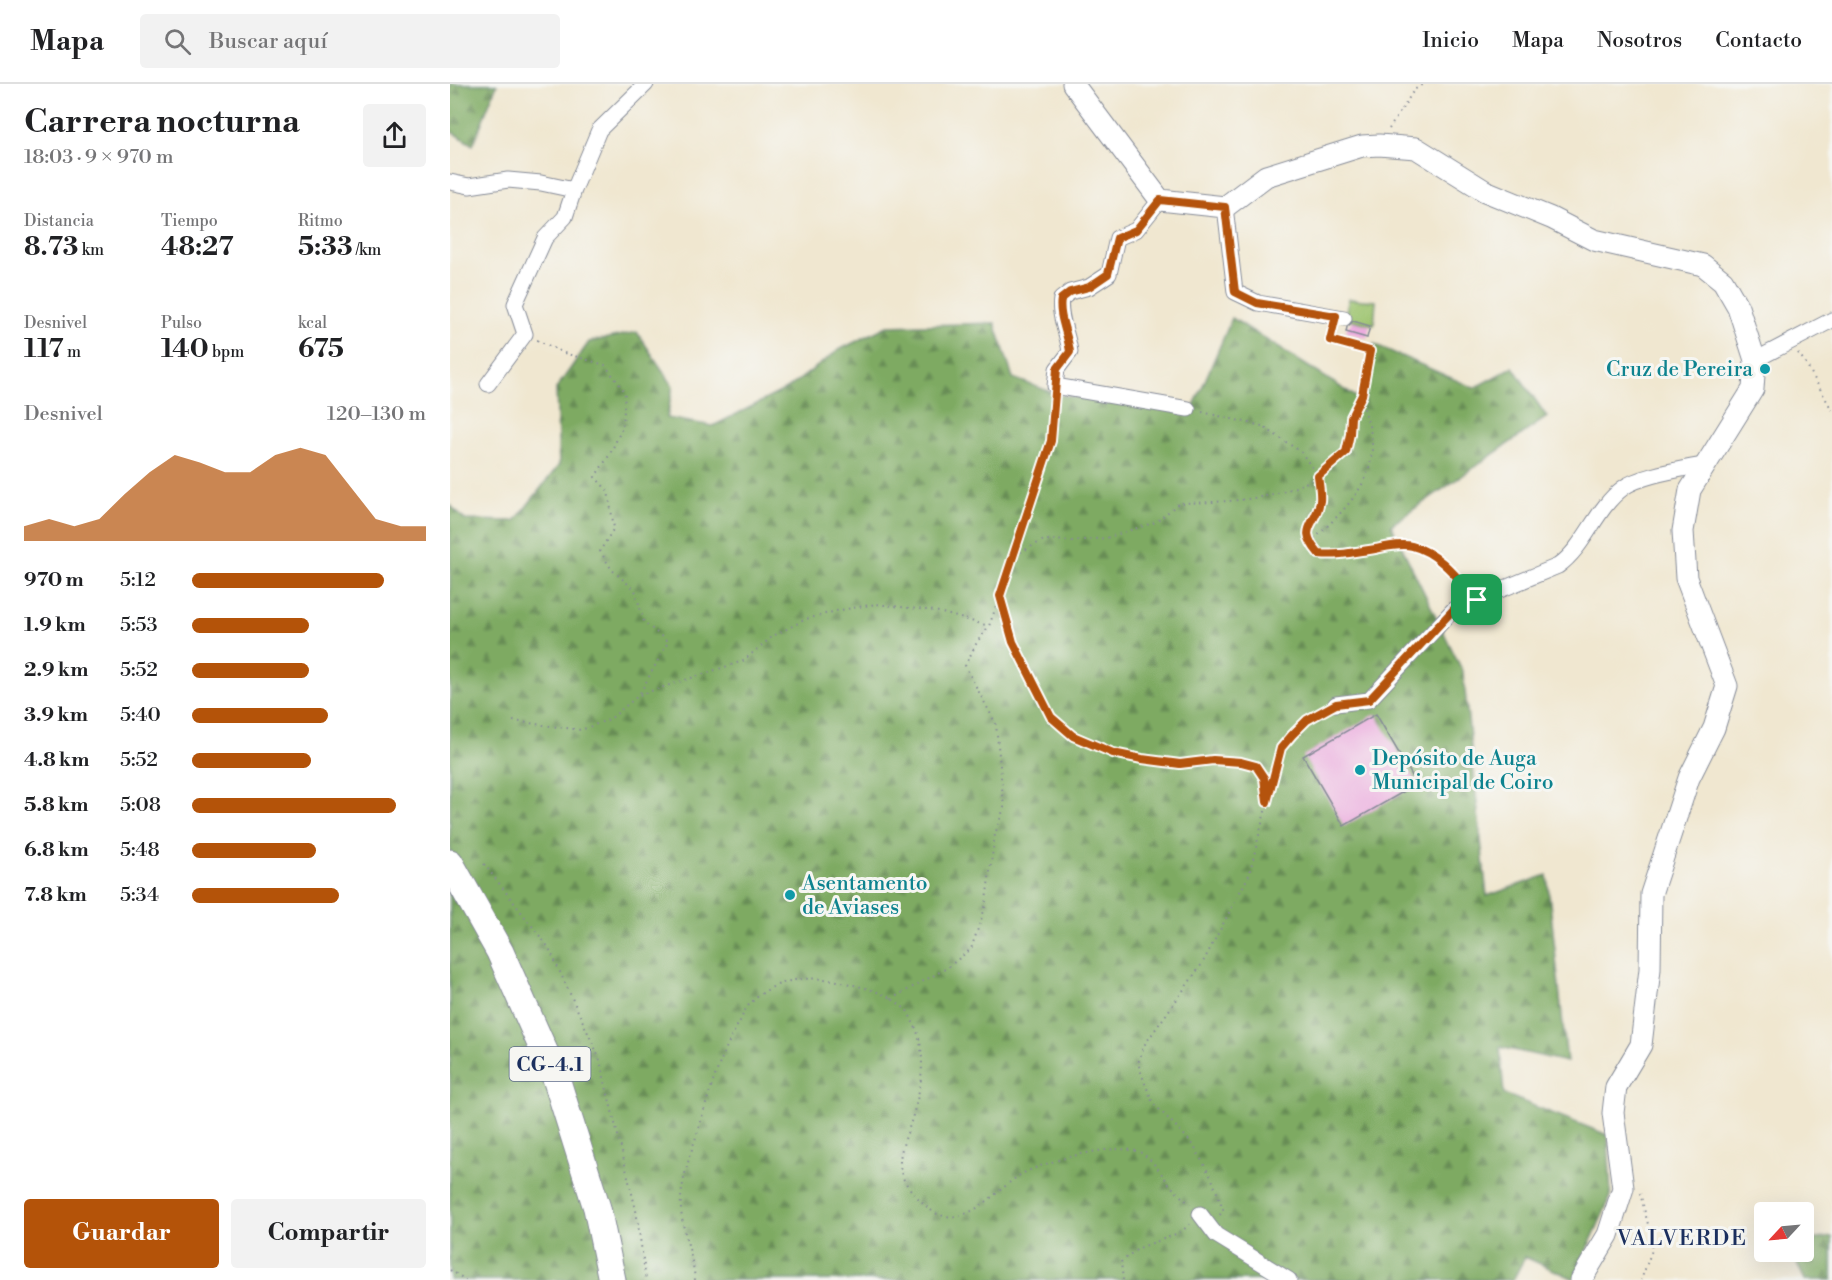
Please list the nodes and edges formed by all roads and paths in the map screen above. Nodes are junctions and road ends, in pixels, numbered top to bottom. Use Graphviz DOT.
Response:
graph roads {
  1 [pos="646,84"];
  2 [pos="1423,84"];
  3 [pos="1081,88"];
  4 [pos="1396,116"];
  5 [pos="450,182"];
  6 [pos="574,190"];
  7 [pos="1160,200"];
  8 [pos="1225,207"];
  9 [pos="1340,317"];
  10 [pos="1832,320"];
  11 [pos="525,334"];
  12 [pos="1790,343"];
  13 [pos="1755,360"];
  14 [pos="488,384"];
  15 [pos="1055,386"];
  16 [pos="1362,395"];
  17 [pos="1188,409"];
  18 [pos="1832,410"];
  19 [pos="1707,464"];
  20 [pos="1318,476"];
  21 [pos="1310,543"];
  22 [pos="1015,555"];
  23 [pos="1000,596"];
  24 [pos="1477,600"];
  25 [pos="989,626"];
  26 [pos="639,695"];
  27 [pos="1336,704"];
  28 [pos="513,721"];
  29 [pos="1267,802"];
  30 [pos="450,863"];
  31 [pos="484,864"];
  32 [pos="891,999"];
  33 [pos="1638,1188"];
  34 [pos="1200,1214"];
  35 [pos="1213,1230"];
  36 [pos="450,1270"];
  37 [pos="466,1280"];
  38 [pos="612,1280"];
  39 [pos="646,1280"];
  40 [pos="695,1280"];
  41 [pos="1122,1280"];
  42 [pos="1289,1280"];
  43 [pos="1581,1280"];
  44 [pos="1641,1280"];
  1 -- 6 [label="street"];
  2 -- 4 [label="path"];
  3 -- 7 [label="street"];
  5 -- 6 [label="street"];
  6 -- 11 [label="street"];
  7 -- 8 [label="street"];
  7 -- 15 [label="street"];
  8 -- 9 [label="street"];
  8 -- 13 [label="street"];
  9 -- 16 [label="path"];
  10 -- 12 [label="street"];
  11 -- 14 [label="street"];
  11 -- 26 [label="path"];
  12 -- 13 [label="street"];
  12 -- 18 [label="path"];
  13 -- 19 [label="street"];
  15 -- 17 [label="street"];
  15 -- 22 [label="path"];
  16 -- 20 [label="path"];
  16 -- 21 [label="path"];
  17 -- 20 [label="path"];
  19 -- 24 [label="street"];
  19 -- 43 [label="street"];
  20 -- 21 [label="path"];
  20 -- 22 [label="path"];
  21 -- 24 [label="path"];
  22 -- 23 [label="path"];
  23 -- 25 [label="path"];
  23 -- 29 [label="path"];
  24 -- 27 [label="street"];
  25 -- 26 [label="path"];
  25 -- 32 [label="path"];
  26 -- 28 [label="path"];
  27 -- 29 [label="path"];
  29 -- 35 [label="path"];
  30 -- 38 [label="highway, CG-4.1"];
  31 -- 39 [label="path"];
  32 -- 34 [label="path"];
  32 -- 40 [label="path"];
  33 -- 44 [label="path"];
  34 -- 35 [label="street"];
  34 -- 41 [label="path"];
  35 -- 42 [label="street"];
  36 -- 37 [label="path"];
}
